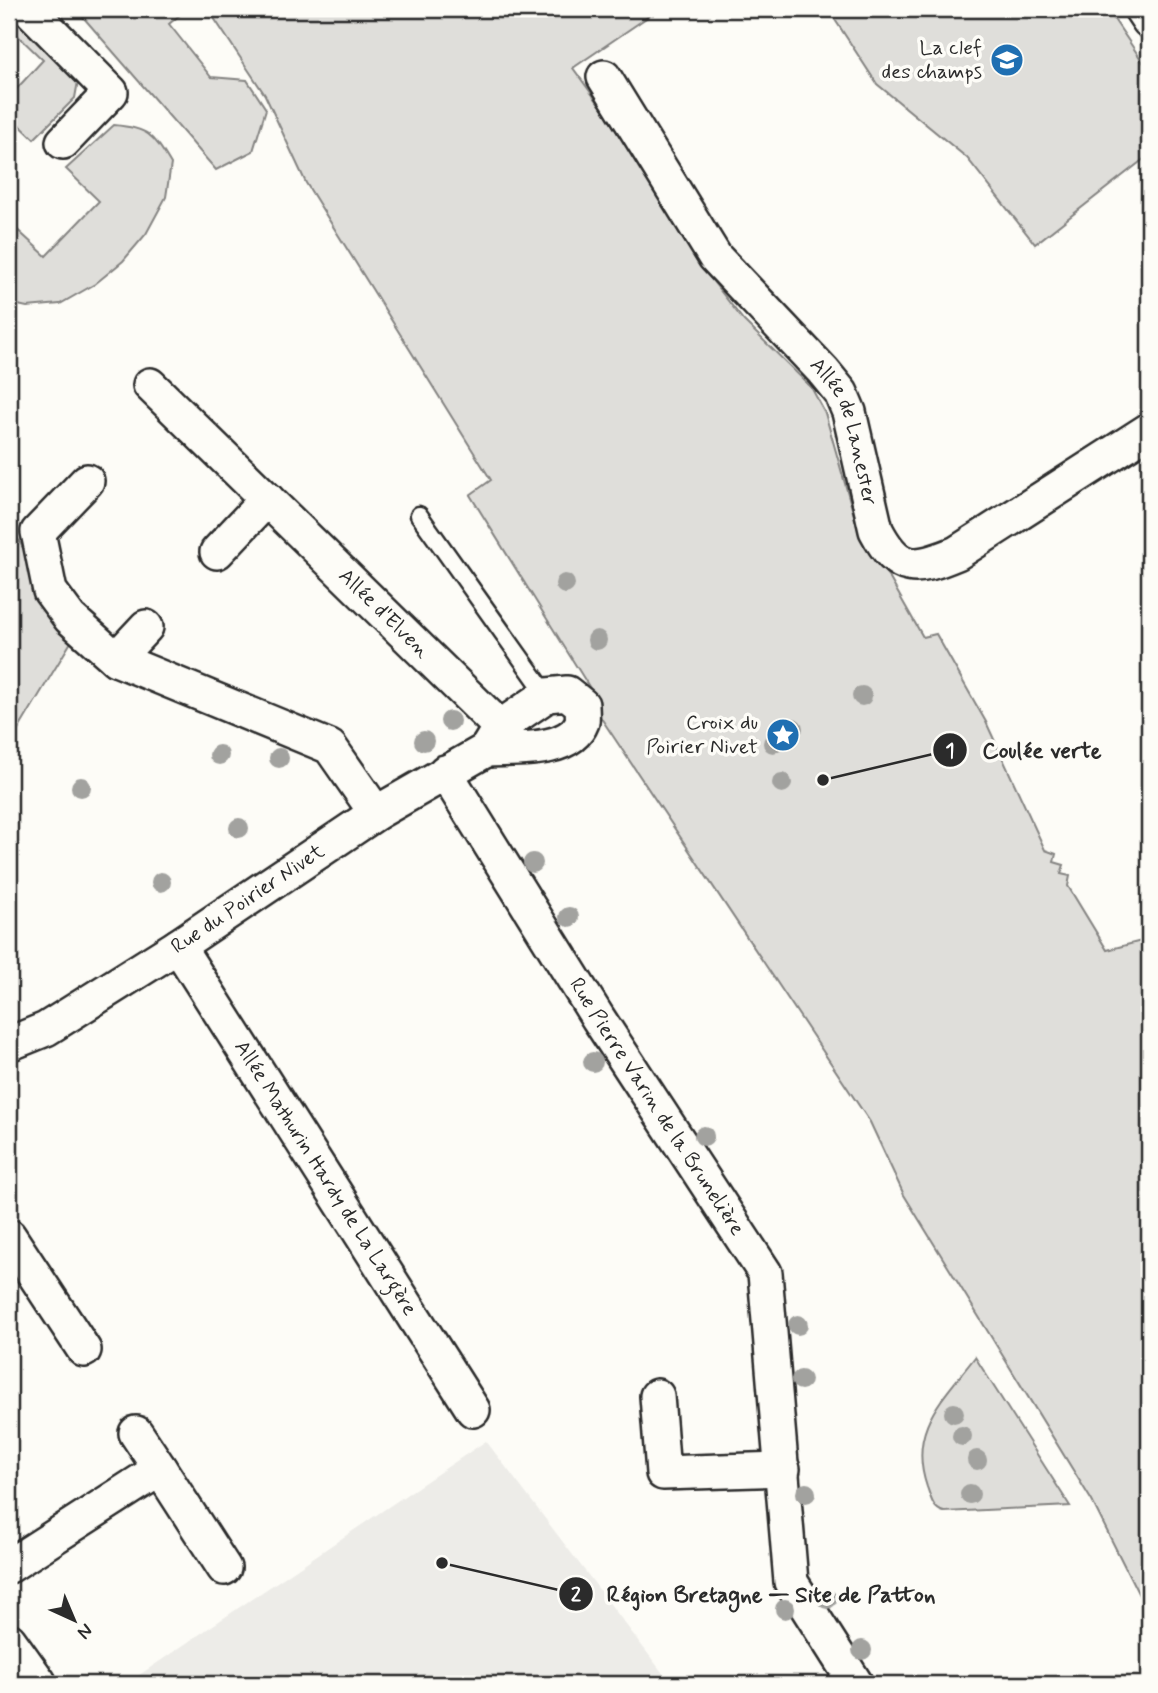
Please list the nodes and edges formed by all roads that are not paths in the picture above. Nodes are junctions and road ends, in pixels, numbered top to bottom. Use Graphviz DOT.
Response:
graph roads {
  1 [pos="29,9"];
  2 [pos="1141,9"];
  3 [pos="1149,21"];
  4 [pos="604,77"];
  5 [pos="63,142"];
  6 [pos="150,385"];
  7 [pos="1149,430"];
  8 [pos="87,481"];
  9 [pos="267,499"];
  10 [pos="419,514"];
  11 [pos="217,552"];
  12 [pos="146,627"];
  13 [pos="116,659"];
  14 [pos="547,695"];
  15 [pos="318,715"];
  16 [pos="493,738"];
  17 [pos="330,747"];
  18 [pos="446,772"];
  19 [pos="376,813"];
  20 [pos="178,946"];
  21 [pos="9,1044"];
  22 [pos="9,1236"];
  23 [pos="84,1350"];
  24 [pos="657,1396"];
  25 [pos="472,1410"];
  26 [pos="136,1433"];
  27 [pos="160,1469"];
  28 [pos="783,1469"];
  29 [pos="9,1566"];
  30 [pos="224,1568"];
  31 [pos="9,1640"];
  32 [pos="39,1682"];
  33 [pos="856,1684"];
  1 -- 5 [label="street"];
  2 -- 3 [label="street"];
  4 -- 7 [label="street, Allée de Lanester"];
  6 -- 9 [label="street, Allée d'Elven"];
  8 -- 13 [label="street"];
  9 -- 11 [label="street"];
  9 -- 16 [label="street, Allée d'Elven"];
  10 -- 14 [label="lane"];
  12 -- 13 [label="street"];
  13 -- 17 [label="street"];
  14 -- 16 [label="street, Rue du Poirier Nivet"];
  14 -- 16 [label="street"];
  15 -- 17 [label="street"];
  16 -- 18 [label="street, Rue du Poirier Nivet"];
  17 -- 19 [label="street"];
  18 -- 19 [label="street, Rue du Poirier Nivet"];
  18 -- 28 [label="street, Rue Pierre Varin de la Brunelière"];
  19 -- 20 [label="street, Rue du Poirier Nivet"];
  20 -- 21 [label="street, Rue du Poirier Nivet"];
  20 -- 25 [label="street, Allée Mathurin Hardy de La Largère"];
  22 -- 23 [label="street"];
  24 -- 28 [label="street"];
  26 -- 27 [label="street"];
  27 -- 29 [label="street"];
  27 -- 30 [label="street"];
  28 -- 33 [label="street, Rue Pierre Varin de la Brunelière"];
  31 -- 32 [label="street"];
}
